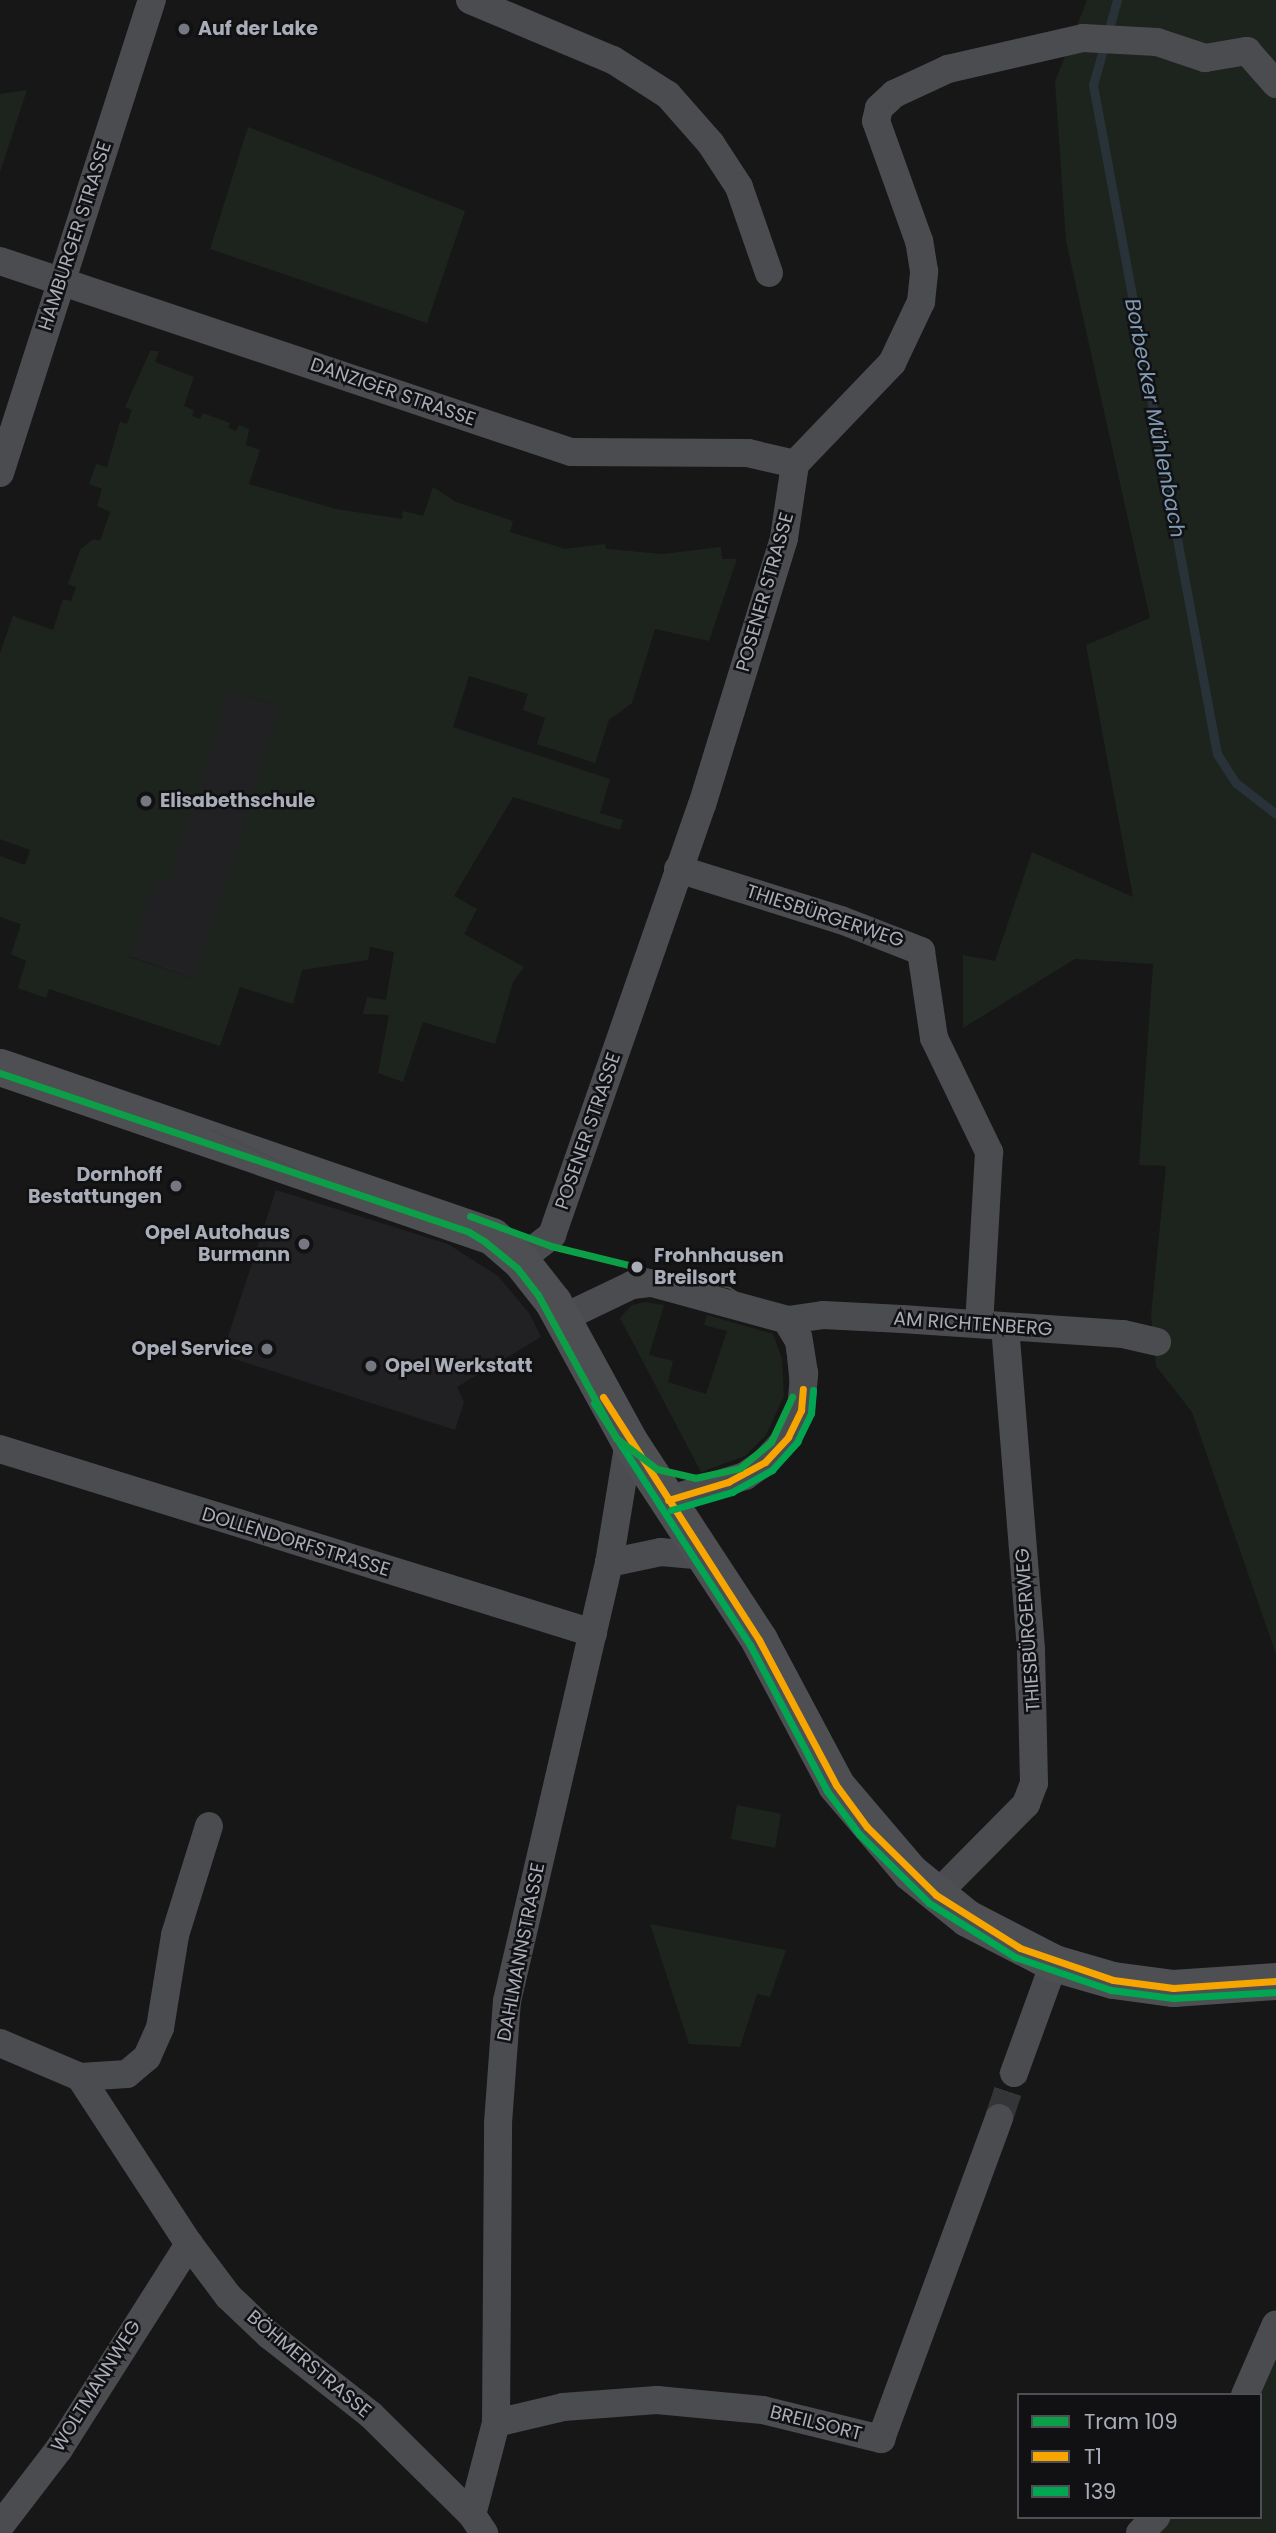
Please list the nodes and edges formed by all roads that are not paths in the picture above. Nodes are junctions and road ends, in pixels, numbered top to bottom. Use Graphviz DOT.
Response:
graph roads {
  1 [pos="152,0"];
  2 [pos="470,0"];
  3 [pos="1276,84"];
  4 [pos="0,261"];
  5 [pos="769,273"];
  6 [pos="60,280"];
  7 [pos="795,464"];
  8 [pos="0,473"];
  9 [pos="678,869"];
  10 [pos="0,1067"];
  11 [pos="520,1261"];
  12 [pos="562,1319"];
  13 [pos="788,1320"];
  14 [pos="992,1326"];
  15 [pos="1157,1342"];
  16 [pos="629,1441"];
  17 [pos="0,1449"];
  18 [pos="668,1500"];
  19 [pos="706,1556"];
  20 [pos="609,1563"];
  21 [pos="593,1633"];
  22 [pos="209,1826"];
  23 [pos="936,1895"];
  24 [pos="1054,1964"];
  25 [pos="1276,1982"];
  26 [pos="0,2043"];
  27 [pos="1014,2073"];
  28 [pos="80,2077"];
  29 [pos="999,2118"];
  30 [pos="189,2244"];
  31 [pos="1276,2324"];
  32 [pos="1246,2393"];
  33 [pos="496,2423"];
  34 [pos="1154,2519"];
  35 [pos="478,2524"];
  36 [pos="0,2526"];
  37 [pos="1140,2533"];
  1 -- 6 [label="street, HAMBURGER STRASSE"];
  2 -- 5 [label="street"];
  3 -- 7 [label="street"];
  4 -- 6 [label="street, DANZIGER STRASSE"];
  6 -- 7 [label="street, DANZIGER STRASSE"];
  6 -- 8 [label="street, HAMBURGER STRASSE"];
  7 -- 9 [label="street, POSENER STRASSE"];
  9 -- 11 [label="street, POSENER STRASSE"];
  9 -- 14 [label="street, THIESBÜRGERWEG"];
  10 -- 11 [label="main road"];
  11 -- 12 [label="main road"];
  12 -- 13 [label="street, AM RICHTENBERG"];
  12 -- 16 [label="main road"];
  13 -- 14 [label="street, AM RICHTENBERG"];
  13 -- 18 [label="street"];
  14 -- 15 [label="street, AM RICHTENBERG"];
  14 -- 23 [label="street, THIESBÜRGERWEG"];
  16 -- 18 [label="main road"];
  16 -- 20 [label="street, DAHLMANNSTRASSE"];
  17 -- 21 [label="street, DOLLENDORFSTRASSE"];
  18 -- 19 [label="main road"];
  19 -- 20 [label="street"];
  19 -- 23 [label="main road"];
  20 -- 21 [label="street, DAHLMANNSTRASSE"];
  21 -- 33 [label="street, DAHLMANNSTRASSE"];
  22 -- 28 [label="street"];
  23 -- 24 [label="main road"];
  24 -- 25 [label="main road"];
  24 -- 27 [label="street"];
  26 -- 28 [label="street"];
  28 -- 30 [label="street, BÖHMERSTRASSE"];
  29 -- 33 [label="street, BREILSORT"];
  30 -- 35 [label="street, BÖHMERSTRASSE"];
  30 -- 36 [label="street, WOLTMANNWEG"];
  31 -- 32 [label="street"];
  33 -- 35 [label="street, DAHLMANNSTRASSE"];
  34 -- 37 [label="street"];
}
